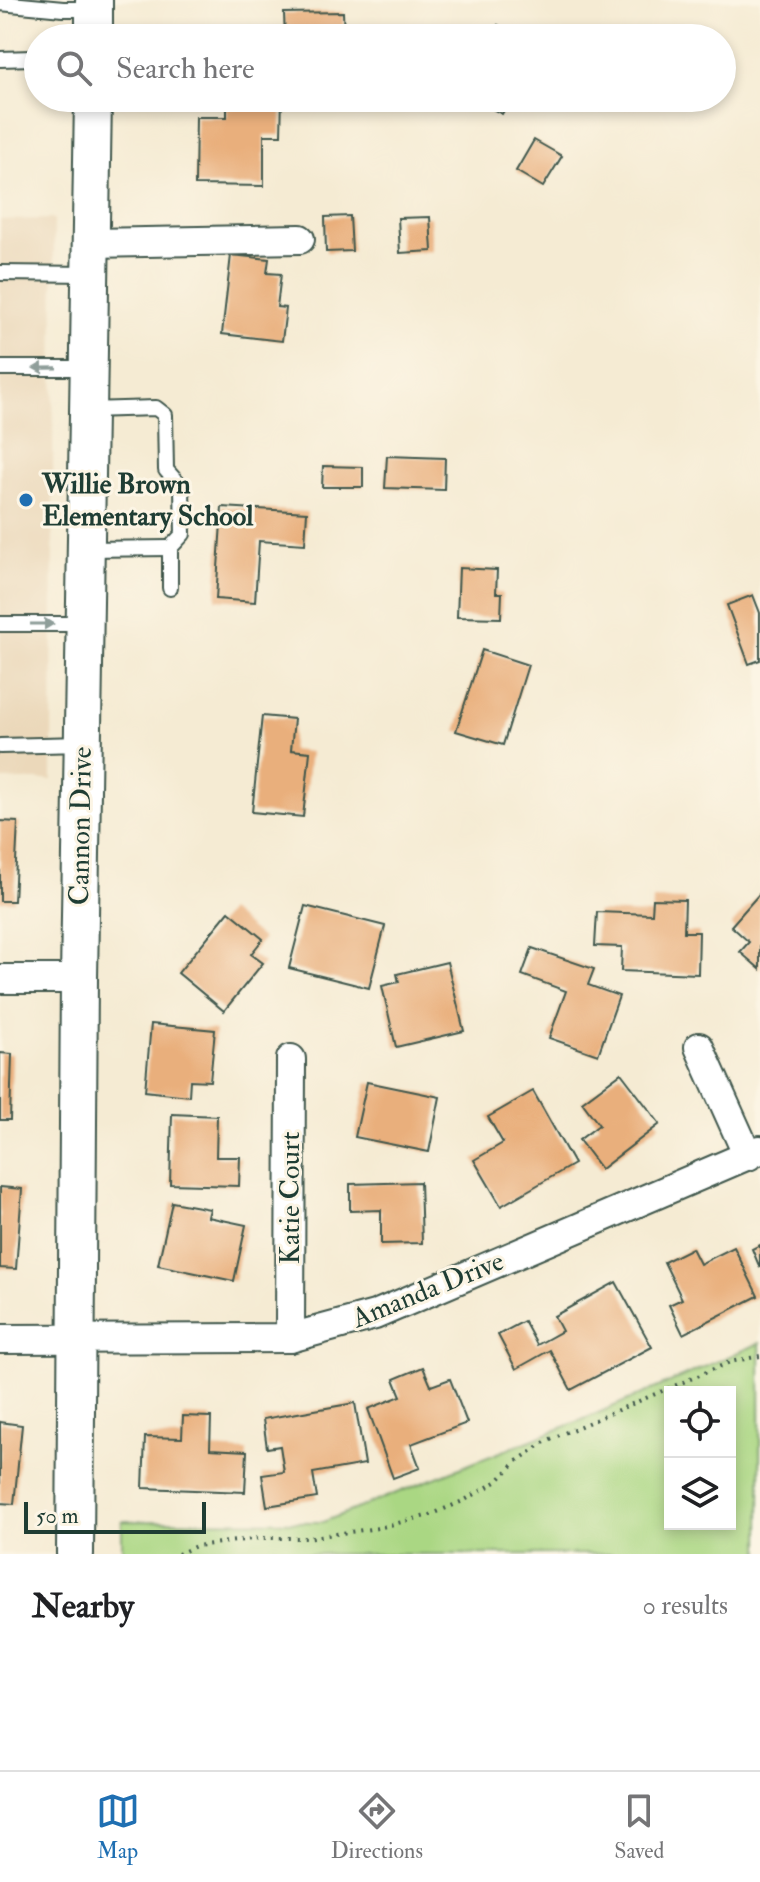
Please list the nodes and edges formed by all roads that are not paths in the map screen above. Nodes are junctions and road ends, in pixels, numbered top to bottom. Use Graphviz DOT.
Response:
graph roads {
  1 [pos="0,3"];
  2 [pos="94,16"];
  3 [pos="24,58"];
  4 [pos="0,59"];
  5 [pos="93,112"];
  6 [pos="300,239"];
  7 [pos="91,259"];
  8 [pos="0,273"];
  9 [pos="0,368"];
  10 [pos="89,368"];
  11 [pos="89,410"];
  12 [pos="170,548"];
  13 [pos="86,549"];
  14 [pos="170,588"];
  15 [pos="0,624"];
  16 [pos="85,624"];
  17 [pos="83,744"];
  18 [pos="0,746"];
  19 [pos="0,979"];
  20 [pos="79,979"];
  21 [pos="699,1047"];
  22 [pos="291,1059"];
  23 [pos="754,1153"];
  24 [pos="76,1338"];
  25 [pos="290,1338"];
  26 [pos="0,1339"];
  27 [pos="75,1554"];
  1 -- 2 [label="lane"];
  3 -- 4 [label="lane"];
  5 -- 7 [label="street, Cannon Drive"];
  6 -- 7 [label="street"];
  7 -- 8 [label="lane"];
  7 -- 10 [label="street, Cannon Drive"];
  10 -- 9 [label="lane, one-way"];
  10 -- 11 [label="street, Cannon Drive"];
  11 -- 12 [label="lane"];
  11 -- 13 [label="street, Cannon Drive"];
  12 -- 13 [label="lane"];
  12 -- 14 [label="lane"];
  13 -- 16 [label="street, Cannon Drive"];
  15 -- 16 [label="lane, one-way"];
  16 -- 17 [label="street, Cannon Drive"];
  17 -- 18 [label="lane"];
  17 -- 20 [label="street, Cannon Drive"];
  19 -- 20 [label="street"];
  20 -- 24 [label="street, Cannon Drive"];
  21 -- 23 [label="street"];
  22 -- 25 [label="street, Katie Court"];
  23 -- 25 [label="street, Amanda Drive"];
  24 -- 25 [label="street, Amanda Drive"];
  24 -- 26 [label="street, Amanda Drive"];
  24 -- 27 [label="street, Cannon Drive"];
}
